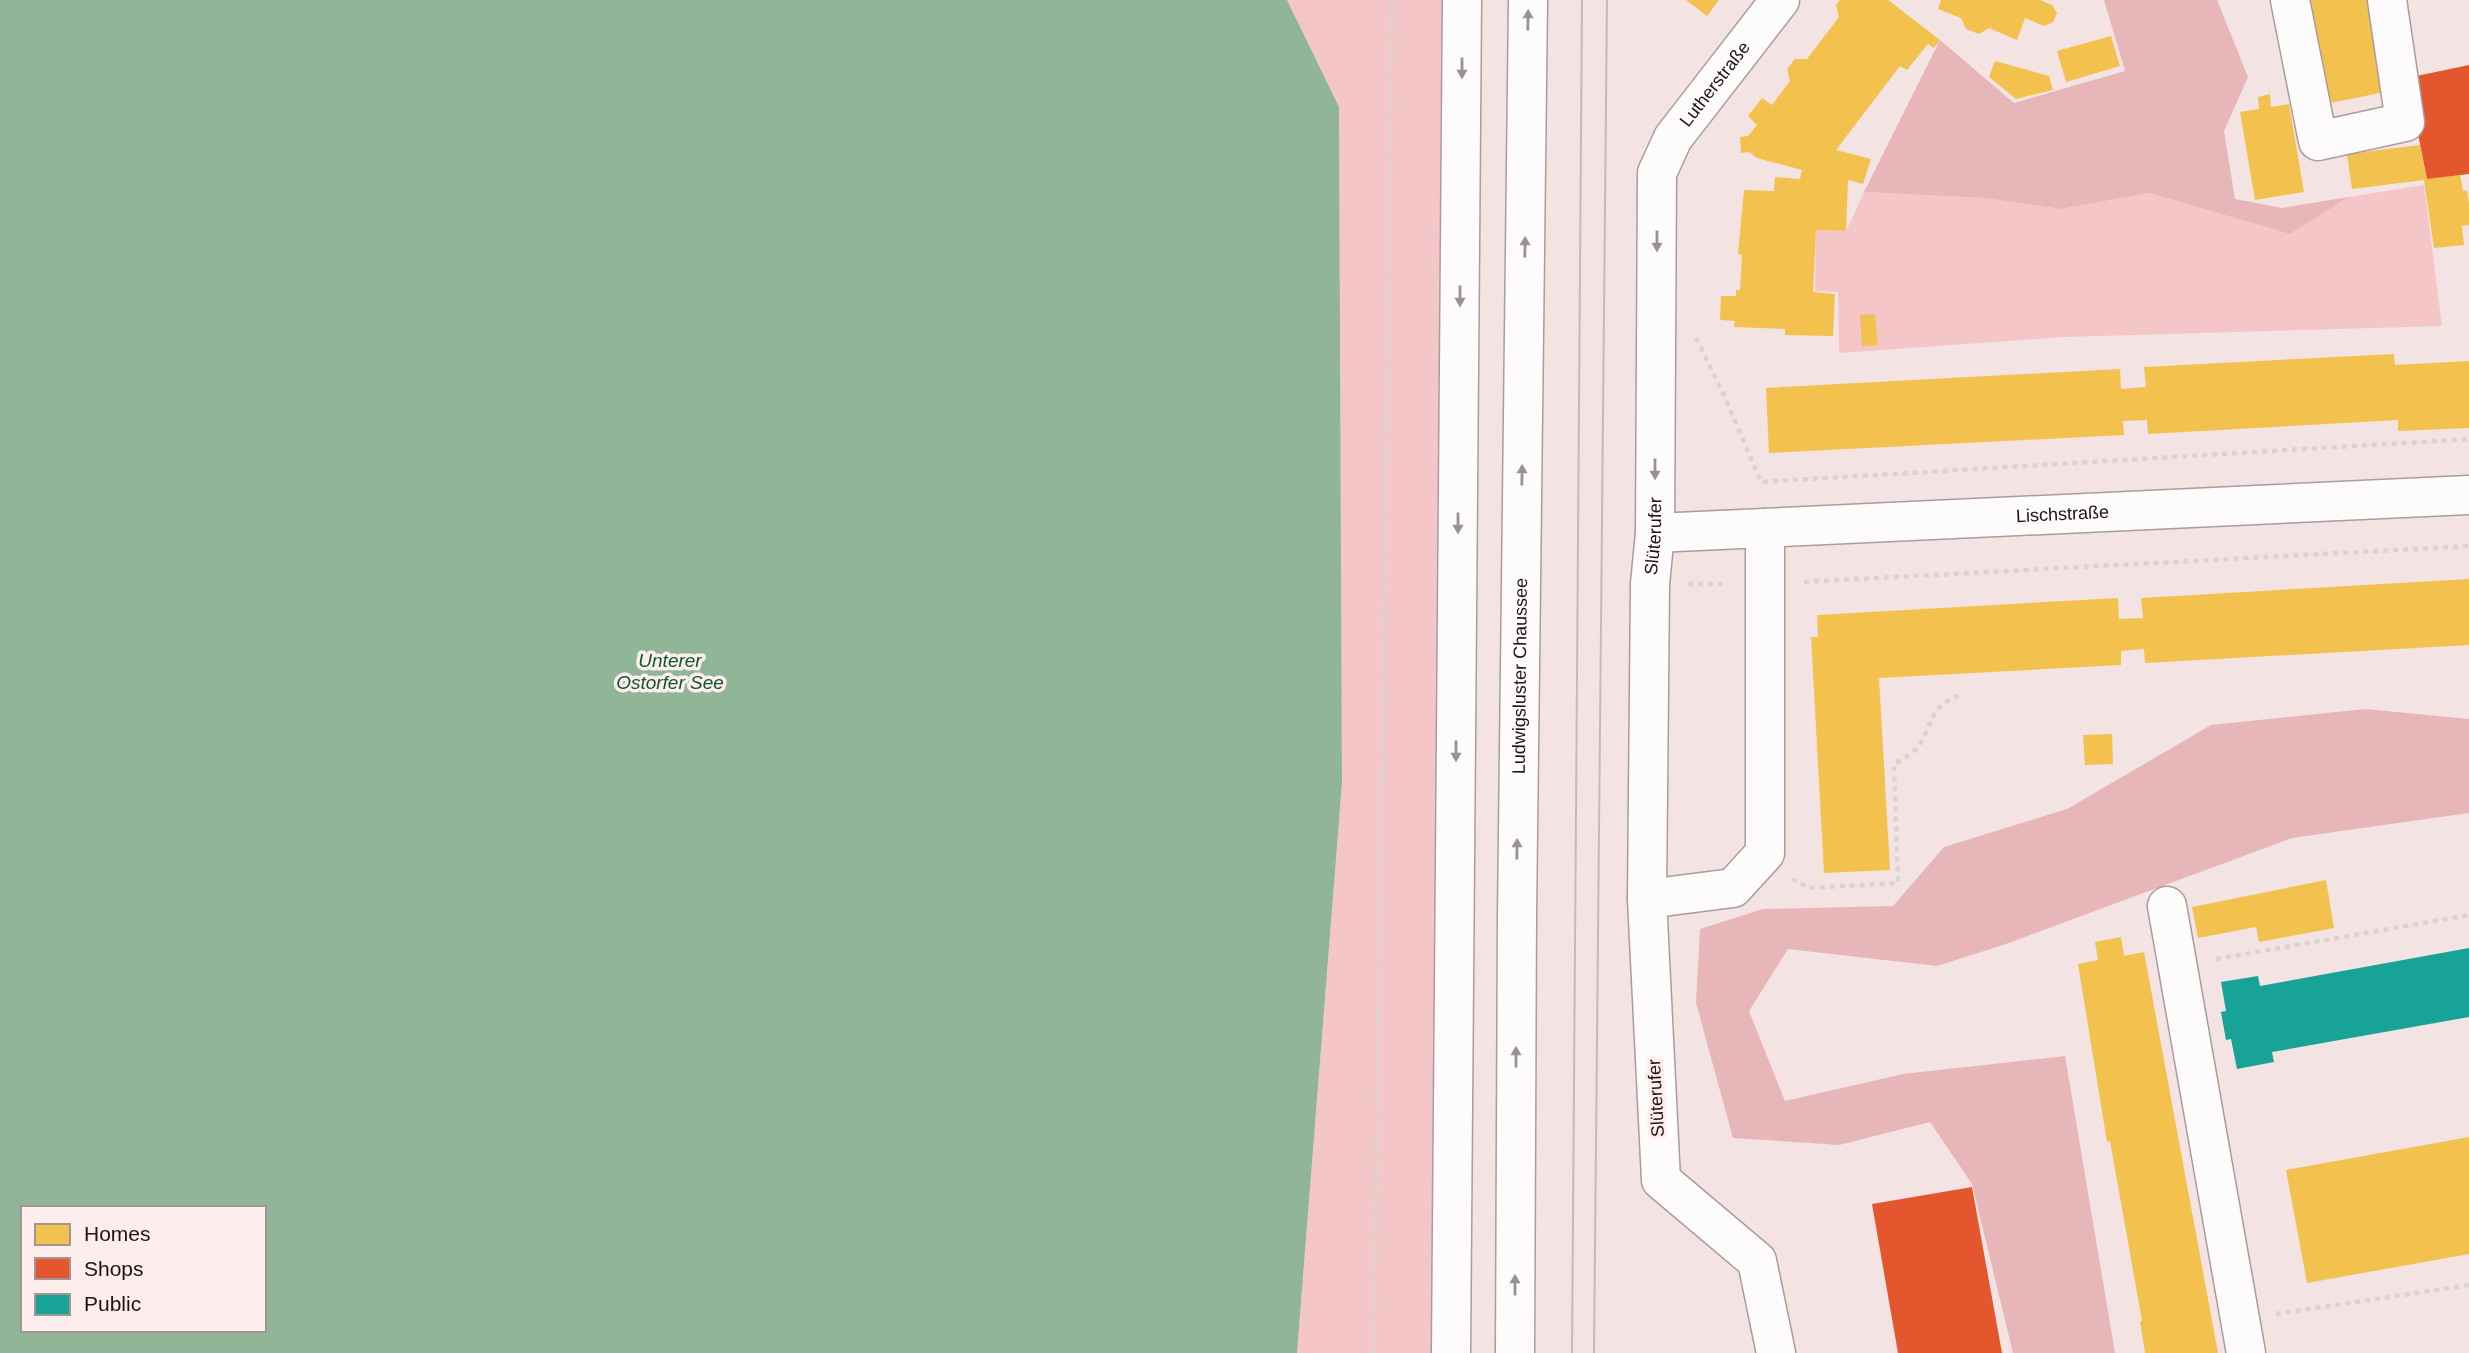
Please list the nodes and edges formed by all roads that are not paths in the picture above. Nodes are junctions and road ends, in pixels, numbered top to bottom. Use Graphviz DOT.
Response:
graph roads {
  1 [pos="1462,0"];
  2 [pos="1528,0"];
  3 [pos="1780,0"];
  4 [pos="2290,0"];
  5 [pos="2387,0"];
  6 [pos="1657,173"];
  7 [pos="2469,495"];
  8 [pos="1765,528"];
  9 [pos="1655,533"];
  10 [pos="1647,899"];
  11 [pos="2167,906"];
  12 [pos="2243,1336"];
  13 [pos="1451,1353"];
  14 [pos="1515,1353"];
  15 [pos="1776,1353"];
  1 -- 13 [label="street, one-way"];
  14 -- 2 [label="street, Ludwigsluster Chaussee, one-way"];
  3 -- 6 [label="street, Lutherstraße"];
  4 -- 5 [label="street"];
  6 -- 9 [label="street, Slüterufer, one-way"];
  7 -- 8 [label="street, Lischstraße"];
  8 -- 9 [label="street, Lischstraße"];
  8 -- 10 [label="street"];
  9 -- 10 [label="street, Slüterufer"];
  10 -- 15 [label="street, Slüterufer"];
  11 -- 12 [label="street"];
}
